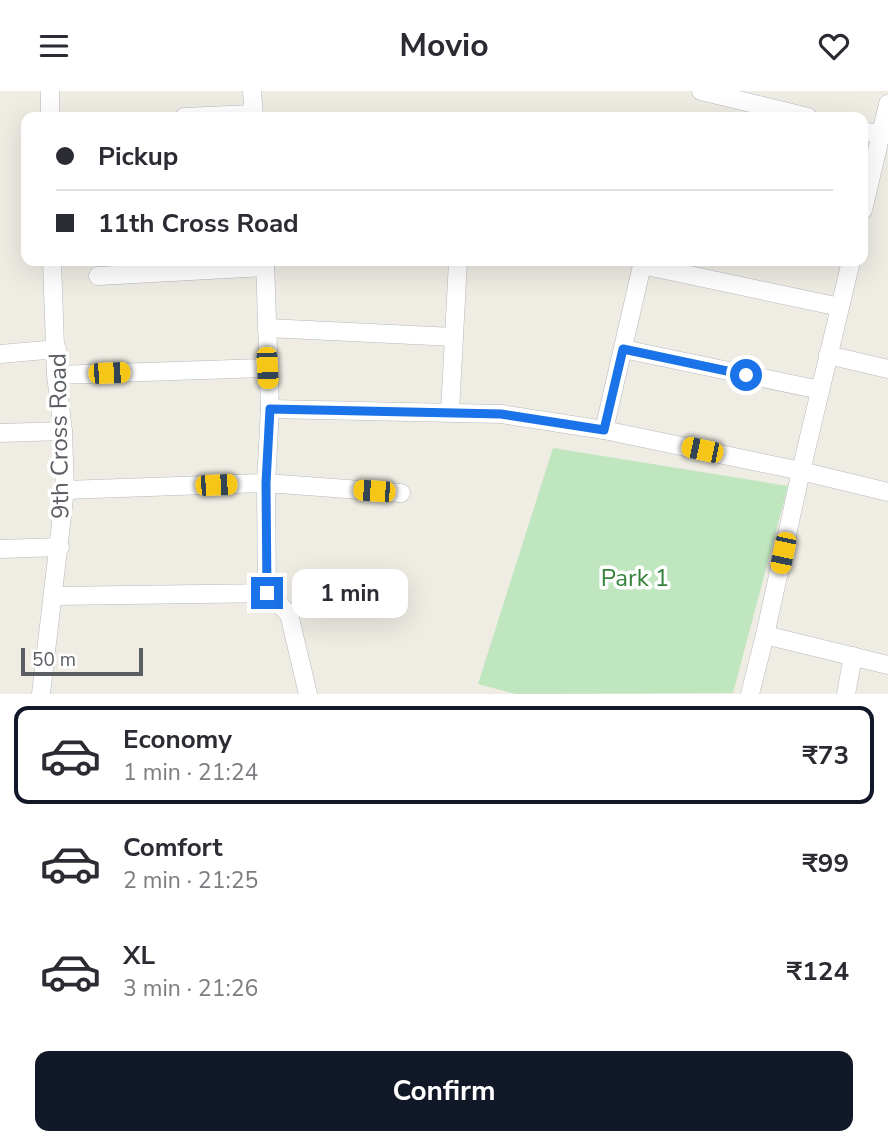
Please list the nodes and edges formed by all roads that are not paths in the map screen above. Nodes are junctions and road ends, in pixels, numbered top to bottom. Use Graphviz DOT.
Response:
graph roads {
  1 [pos="50,91"];
  2 [pos="252,91"];
  3 [pos="701,91"];
  4 [pos="888,104"];
  5 [pos="50,112"];
  6 [pos="254,112"];
  7 [pos="787,112"];
  8 [pos="868,132"];
  9 [pos="881,135"];
  10 [pos="868,189"];
  11 [pos="52,266"];
  12 [pos="237,266"];
  13 [pos="265,266"];
  14 [pos="458,266"];
  15 [pos="642,266"];
  16 [pos="656,266"];
  17 [pos="850,266"];
  18 [pos="97,276"];
  19 [pos="840,307"];
  20 [pos="267,328"];
  21 [pos="454,337"];
  22 [pos="57,349"];
  23 [pos="623,349"];
  24 [pos="0,354"];
  25 [pos="828,355"];
  26 [pos="267,368"];
  27 [pos="888,369"];
  28 [pos="56,375"];
  29 [pos="820,390"];
  30 [pos="270,409"];
  31 [pos="450,412"];
  32 [pos="604,430"];
  33 [pos="63,431"];
  34 [pos="0,433"];
  35 [pos="801,471"];
  36 [pos="266,483"];
  37 [pos="65,490"];
  38 [pos="888,492"];
  39 [pos="401,493"];
  40 [pos="60,547"];
  41 [pos="0,549"];
  42 [pos="267,593"];
  43 [pos="54,596"];
  44 [pos="765,635"];
  45 [pos="853,656"];
  46 [pos="888,665"];
  47 [pos="41,694"];
  48 [pos="308,694"];
  49 [pos="750,694"];
  50 [pos="846,694"];
  1 -- 5 [label="street"];
  2 -- 6 [label="street"];
  3 -- 7 [label="street"];
  4 -- 9 [label="street"];
  8 -- 9 [label="street"];
  9 -- 10 [label="street"];
  11 -- 22 [label="street, 9th Cross Road"];
  12 -- 18 [label="street"];
  13 -- 20 [label="street"];
  14 -- 21 [label="street"];
  15 -- 23 [label="street"];
  16 -- 19 [label="street"];
  17 -- 19 [label="street"];
  19 -- 25 [label="street"];
  20 -- 21 [label="street"];
  20 -- 26 [label="street"];
  21 -- 31 [label="street"];
  22 -- 24 [label="street"];
  22 -- 28 [label="street, 9th Cross Road"];
  23 -- 29 [label="street"];
  23 -- 32 [label="street"];
  25 -- 27 [label="street"];
  25 -- 29 [label="street"];
  26 -- 28 [label="street"];
  26 -- 30 [label="street"];
  28 -- 33 [label="street, 9th Cross Road"];
  29 -- 35 [label="street"];
  30 -- 31 [label="street"];
  30 -- 36 [label="street"];
  31 -- 32 [label="street"];
  32 -- 35 [label="street"];
  33 -- 34 [label="street"];
  33 -- 37 [label="street, 9th Cross Road"];
  35 -- 38 [label="street"];
  35 -- 44 [label="street"];
  36 -- 37 [label="street"];
  36 -- 39 [label="street"];
  36 -- 42 [label="street"];
  37 -- 40 [label="street, 9th Cross Road"];
  40 -- 41 [label="street"];
  40 -- 43 [label="street, 9th Cross Road"];
  42 -- 43 [label="street"];
  42 -- 48 [label="street"];
  43 -- 47 [label="street, 9th Cross Road"];
  44 -- 45 [label="street"];
  44 -- 49 [label="street"];
  45 -- 46 [label="street"];
  45 -- 50 [label="street"];
}
